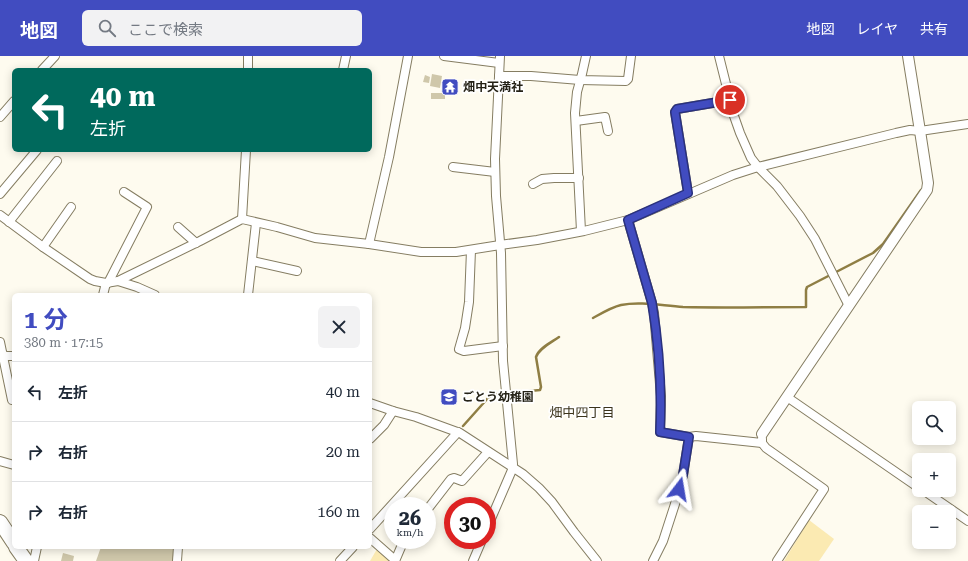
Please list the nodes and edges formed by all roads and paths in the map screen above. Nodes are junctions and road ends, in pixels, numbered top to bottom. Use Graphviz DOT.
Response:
graph roads {
  1 [pos="55,56"];
  2 [pos="248,56"];
  3 [pos="346,56"];
  4 [pos="408,56"];
  5 [pos="444,56"];
  6 [pos="586,56"];
  7 [pos="632,56"];
  8 [pos="719,56"];
  9 [pos="908,56"];
  10 [pos="500,60"];
  11 [pos="44,68"];
  12 [pos="248,68"];
  13 [pos="343,68"];
  14 [pos="499,76"];
  15 [pos="580,80"];
  16 [pos="730,100"];
  17 [pos="12,103"];
  18 [pos="0,117"];
  19 [pos="576,121"];
  20 [pos="968,124"];
  21 [pos="608,131"];
  22 [pos="920,131"];
  23 [pos="35,152"];
  24 [pos="246,152"];
  25 [pos="57,160"];
  26 [pos="453,167"];
  27 [pos="758,167"];
  28 [pos="495,172"];
  29 [pos="579,178"];
  30 [pos="533,184"];
  31 [pos="124,192"];
  32 [pos="688,193"];
  33 [pos="0,194"];
  34 [pos="72,207"];
  35 [pos="0,215"];
  36 [pos="242,219"];
  37 [pos="628,220"];
  38 [pos="9,222"];
  39 [pos="256,223"];
  40 [pos="178,227"];
  41 [pos="581,231"];
  42 [pos="196,243"];
  43 [pos="369,244"];
  44 [pos="500,245"];
  45 [pos="43,247"];
  46 [pos="471,250"];
  47 [pos="252,261"];
  48 [pos="297,271"];
  49 [pos="118,280"];
  50 [pos="107,283"];
  51 [pos="104,293"];
  52 [pos="150,293"];
  53 [pos="248,293"];
  54 [pos="849,306"];
  55 [pos="0,342"];
  56 [pos="503,346"];
  57 [pos="2,353"];
  58 [pos="12,356"];
  59 [pos="787,397"];
  60 [pos="12,400"];
  61 [pos="372,404"];
  62 [pos="393,411"];
  63 [pos="458,432"];
  64 [pos="689,437"];
  65 [pos="372,438"];
  66 [pos="762,439"];
  67 [pos="488,452"];
  68 [pos="0,461"];
  69 [pos="12,464"];
  70 [pos="512,467"];
  71 [pos="912,483"];
  72 [pos="933,497"];
  73 [pos="436,498"];
  74 [pos="496,506"];
  75 [pos="968,521"];
  76 [pos="0,522"];
  77 [pos="372,527"];
  78 [pos="12,540"];
  79 [pos="372,540"];
  80 [pos="17,549"];
  81 [pos="37,549"];
  82 [pos="178,549"];
  83 [pos="351,549"];
  84 [pos="400,549"];
  85 [pos="478,549"];
  86 [pos="26,561"];
  87 [pos="34,561"];
  88 [pos="177,561"];
  89 [pos="340,561"];
  90 [pos="395,561"];
  91 [pos="473,561"];
  92 [pos="597,561"];
  93 [pos="653,561"];
  94 [pos="777,561"];
  1 -- 11 [label="street"];
  2 -- 12 [label="street"];
  3 -- 13 [label="street"];
  4 -- 43 [label="street"];
  5 -- 10 [label="street"];
  6 -- 15 [label="street"];
  7 -- 15 [label="street"];
  8 -- 16 [label="street"];
  9 -- 22 [label="street"];
  10 -- 14 [label="street"];
  14 -- 15 [label="street"];
  14 -- 28 [label="street"];
  15 -- 19 [label="street"];
  16 -- 27 [label="street"];
  16 -- 32 [label="street"];
  17 -- 18 [label="street"];
  19 -- 21 [label="street"];
  19 -- 29 [label="street"];
  20 -- 22 [label="street"];
  22 -- 27 [label="street"];
  22 -- 54 [label="street"];
  23 -- 33 [label="street"];
  24 -- 36 [label="street"];
  25 -- 38 [label="street"];
  26 -- 28 [label="street"];
  27 -- 32 [label="street"];
  27 -- 54 [label="street"];
  28 -- 44 [label="street"];
  29 -- 30 [label="street"];
  29 -- 41 [label="street"];
  31 -- 50 [label="street"];
  32 -- 37 [label="street"];
  34 -- 45 [label="street"];
  35 -- 38 [label="street"];
  36 -- 39 [label="street"];
  36 -- 42 [label="street"];
  37 -- 41 [label="street"];
  37 -- 64 [label="street"];
  38 -- 45 [label="street"];
  39 -- 43 [label="street"];
  39 -- 47 [label="street"];
  40 -- 42 [label="street"];
  41 -- 44 [label="street"];
  42 -- 49 [label="street"];
  43 -- 46 [label="street"];
  44 -- 46 [label="street"];
  44 -- 56 [label="street"];
  45 -- 50 [label="street"];
  46 -- 56 [label="street"];
  47 -- 48 [label="street"];
  47 -- 53 [label="street"];
  49 -- 50 [label="street"];
  49 -- 52 [label="street"];
  50 -- 51 [label="street"];
  54 -- 59 [label="street"];
  55 -- 57 [label="street"];
  56 -- 70 [label="street"];
  57 -- 58 [label="street"];
  57 -- 60 [label="street"];
  59 -- 66 [label="street"];
  59 -- 71 [label="street"];
  61 -- 62 [label="street"];
  62 -- 63 [label="street"];
  62 -- 65 [label="street"];
  63 -- 67 [label="street"];
  63 -- 77 [label="street"];
  64 -- 66 [label="street"];
  64 -- 93 [label="street"];
  66 -- 94 [label="street"];
  67 -- 70 [label="street"];
  67 -- 73 [label="street"];
  68 -- 69 [label="street"];
  70 -- 74 [label="street"];
  70 -- 92 [label="street"];
  72 -- 75 [label="street"];
  76 -- 78 [label="highway"];
  79 -- 90 [label="street"];
  80 -- 86 [label="highway"];
  81 -- 87 [label="street"];
  82 -- 88 [label="street"];
  83 -- 89 [label="street"];
  84 -- 90 [label="street"];
  85 -- 91 [label="street"];
}
